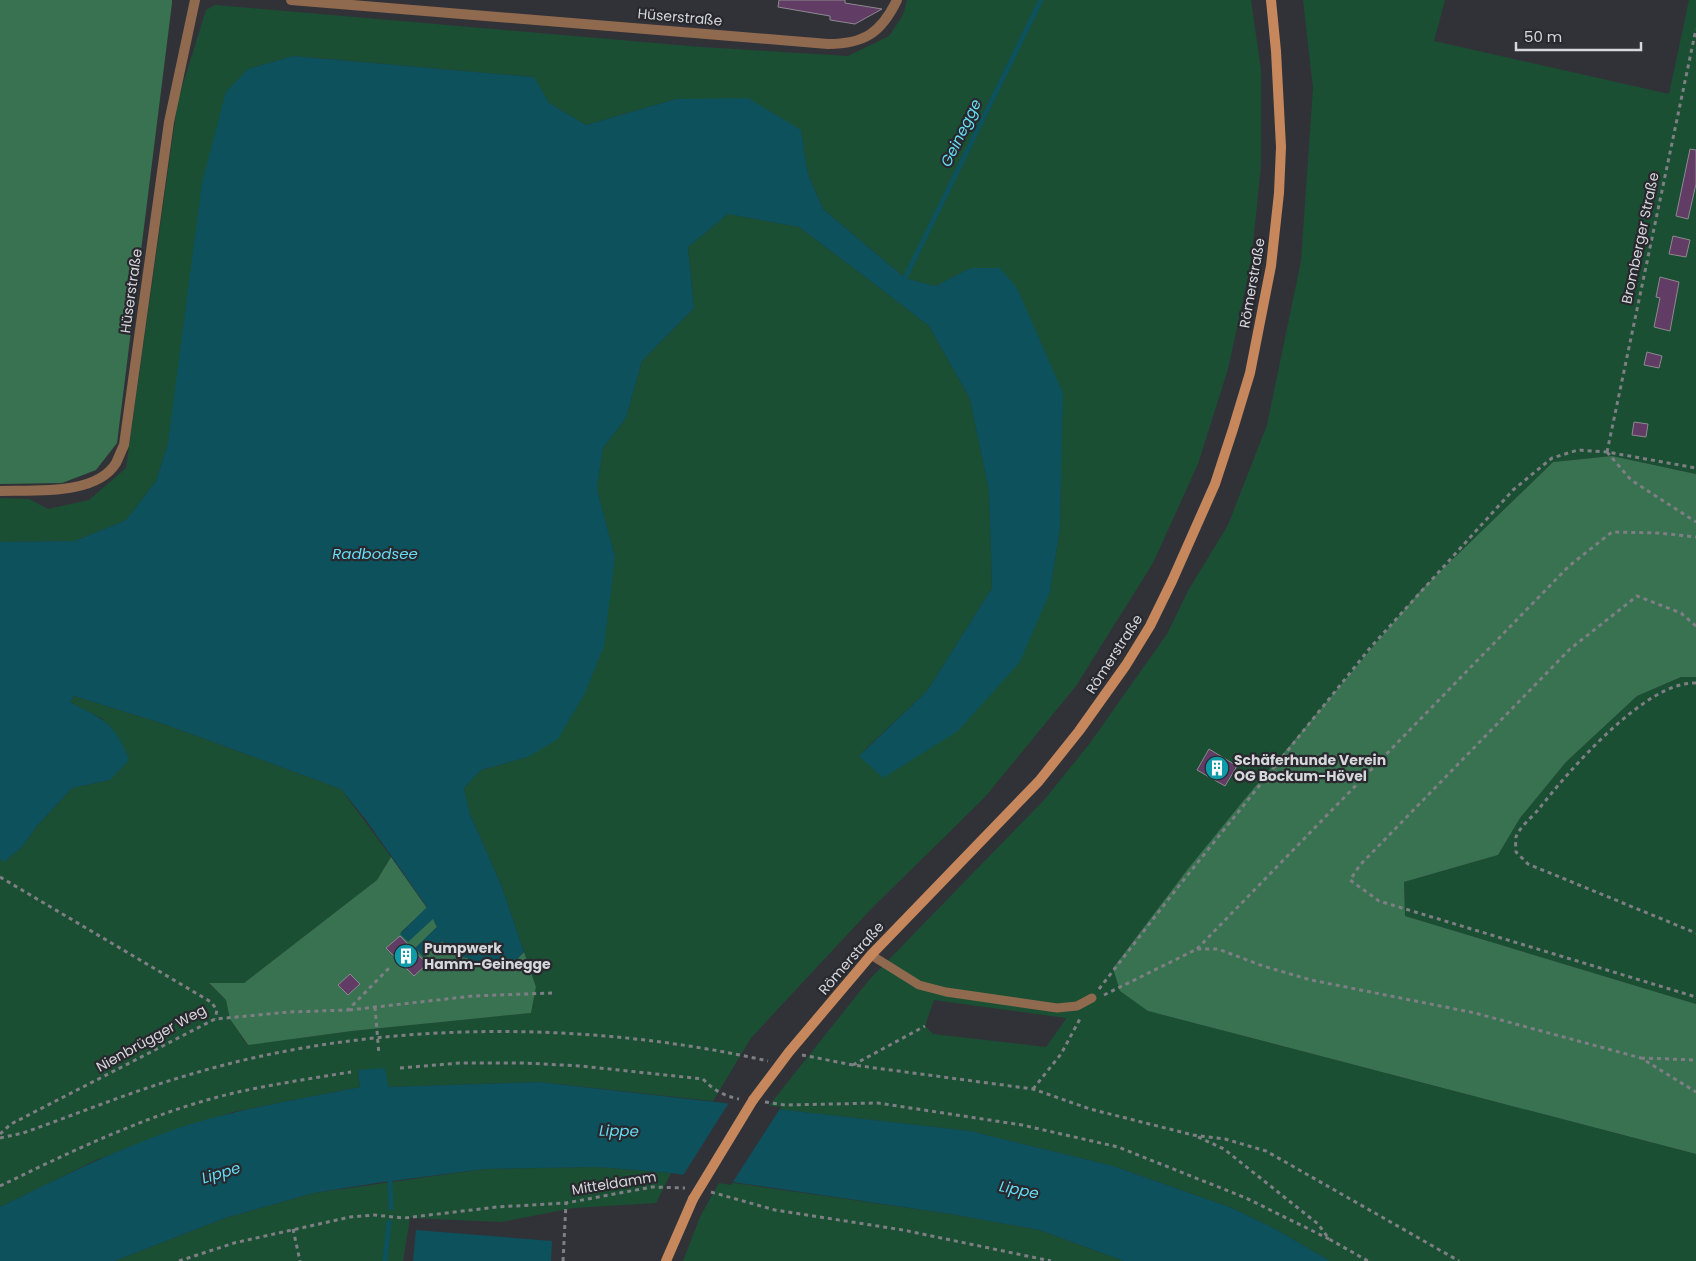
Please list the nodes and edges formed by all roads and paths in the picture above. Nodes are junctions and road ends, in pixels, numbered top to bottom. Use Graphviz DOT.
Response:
graph roads {
  1 [pos="195,0"];
  2 [pos="291,0"];
  3 [pos="897,0"];
  4 [pos="1271,0"];
  5 [pos="1696,29"];
  6 [pos="1607,452"];
  7 [pos="1696,468"];
  8 [pos="0,491"];
  9 [pos="1696,522"];
  10 [pos="1696,537"];
  11 [pos="1696,626"];
  12 [pos="1696,683"];
  13 [pos="0,877"];
  14 [pos="1696,933"];
  15 [pos="1197,949"];
  16 [pos="871,955"];
  17 [pos="390,967"];
  18 [pos="552,992"];
  19 [pos="1092,998"];
  20 [pos="1696,998"];
  21 [pos="375,1007"];
  22 [pos="348,1010"];
  23 [pos="215,1019"];
  24 [pos="925,1026"];
  25 [pos="377,1039"];
  26 [pos="789,1052"];
  27 [pos="378,1055"];
  28 [pos="1641,1058"];
  29 [pos="1696,1060"];
  30 [pos="780,1063"];
  31 [pos="853,1065"];
  32 [pos="400,1068"];
  33 [pos="351,1072"];
  34 [pos="1033,1089"];
  35 [pos="1696,1092"];
  36 [pos="729,1097"];
  37 [pos="785,1106"];
  38 [pos="0,1134"];
  39 [pos="1193,1135"];
  40 [pos="0,1138"];
  41 [pos="0,1186"];
  42 [pos="688,1189"];
  43 [pos="706,1191"];
  44 [pos="566,1203"];
  45 [pos="293,1229"];
  46 [pos="1329,1239"];
  47 [pos="179,1261"];
  48 [pos="300,1261"];
  49 [pos="563,1261"];
  50 [pos="666,1261"];
  51 [pos="1051,1261"];
  52 [pos="1368,1261"];
  53 [pos="1459,1261"];
  1 -- 8 [label="street, Hüserstraße"];
  2 -- 3 [label="street, Hüserstraße"];
  4 -- 16 [label="main road, Römerstraße"];
  5 -- 6 [label="path, Bromberger Straße"];
  6 -- 7 [label="path"];
  6 -- 9 [label="path"];
  6 -- 19 [label="path"];
  10 -- 15 [label="path"];
  11 -- 20 [label="path"];
  12 -- 14 [label="path"];
  13 -- 23 [label="path, Nienbrügger Weg"];
  15 -- 19 [label="path"];
  15 -- 28 [label="path"];
  16 -- 19 [label="lane"];
  16 -- 26 [label="main road, Römerstraße"];
  17 -- 22 [label="path"];
  18 -- 21 [label="path"];
  19 -- 34 [label="path"];
  21 -- 22 [label="path"];
  21 -- 25 [label="path"];
  22 -- 23 [label="path"];
  23 -- 38 [label="path, Nienbrügger Weg"];
  24 -- 31 [label="path"];
  25 -- 27 [label="path"];
  25 -- 30 [label="path"];
  25 -- 40 [label="path"];
  26 -- 30 [label="main road, Römerstraße"];
  26 -- 31 [label="path"];
  28 -- 29 [label="path"];
  28 -- 35 [label="path"];
  30 -- 50 [label="main road, Römerstraße, bridge"];
  31 -- 34 [label="path"];
  32 -- 36 [label="path"];
  33 -- 41 [label="path"];
  34 -- 39 [label="path"];
  37 -- 46 [label="path"];
  39 -- 46 [label="path"];
  39 -- 53 [label="path"];
  42 -- 44 [label="path, Mitteldamm"];
  43 -- 51 [label="path"];
  44 -- 45 [label="path, Mitteldamm"];
  44 -- 49 [label="path"];
  45 -- 47 [label="path, Mitteldamm"];
  45 -- 48 [label="path"];
  46 -- 52 [label="path"];
}
